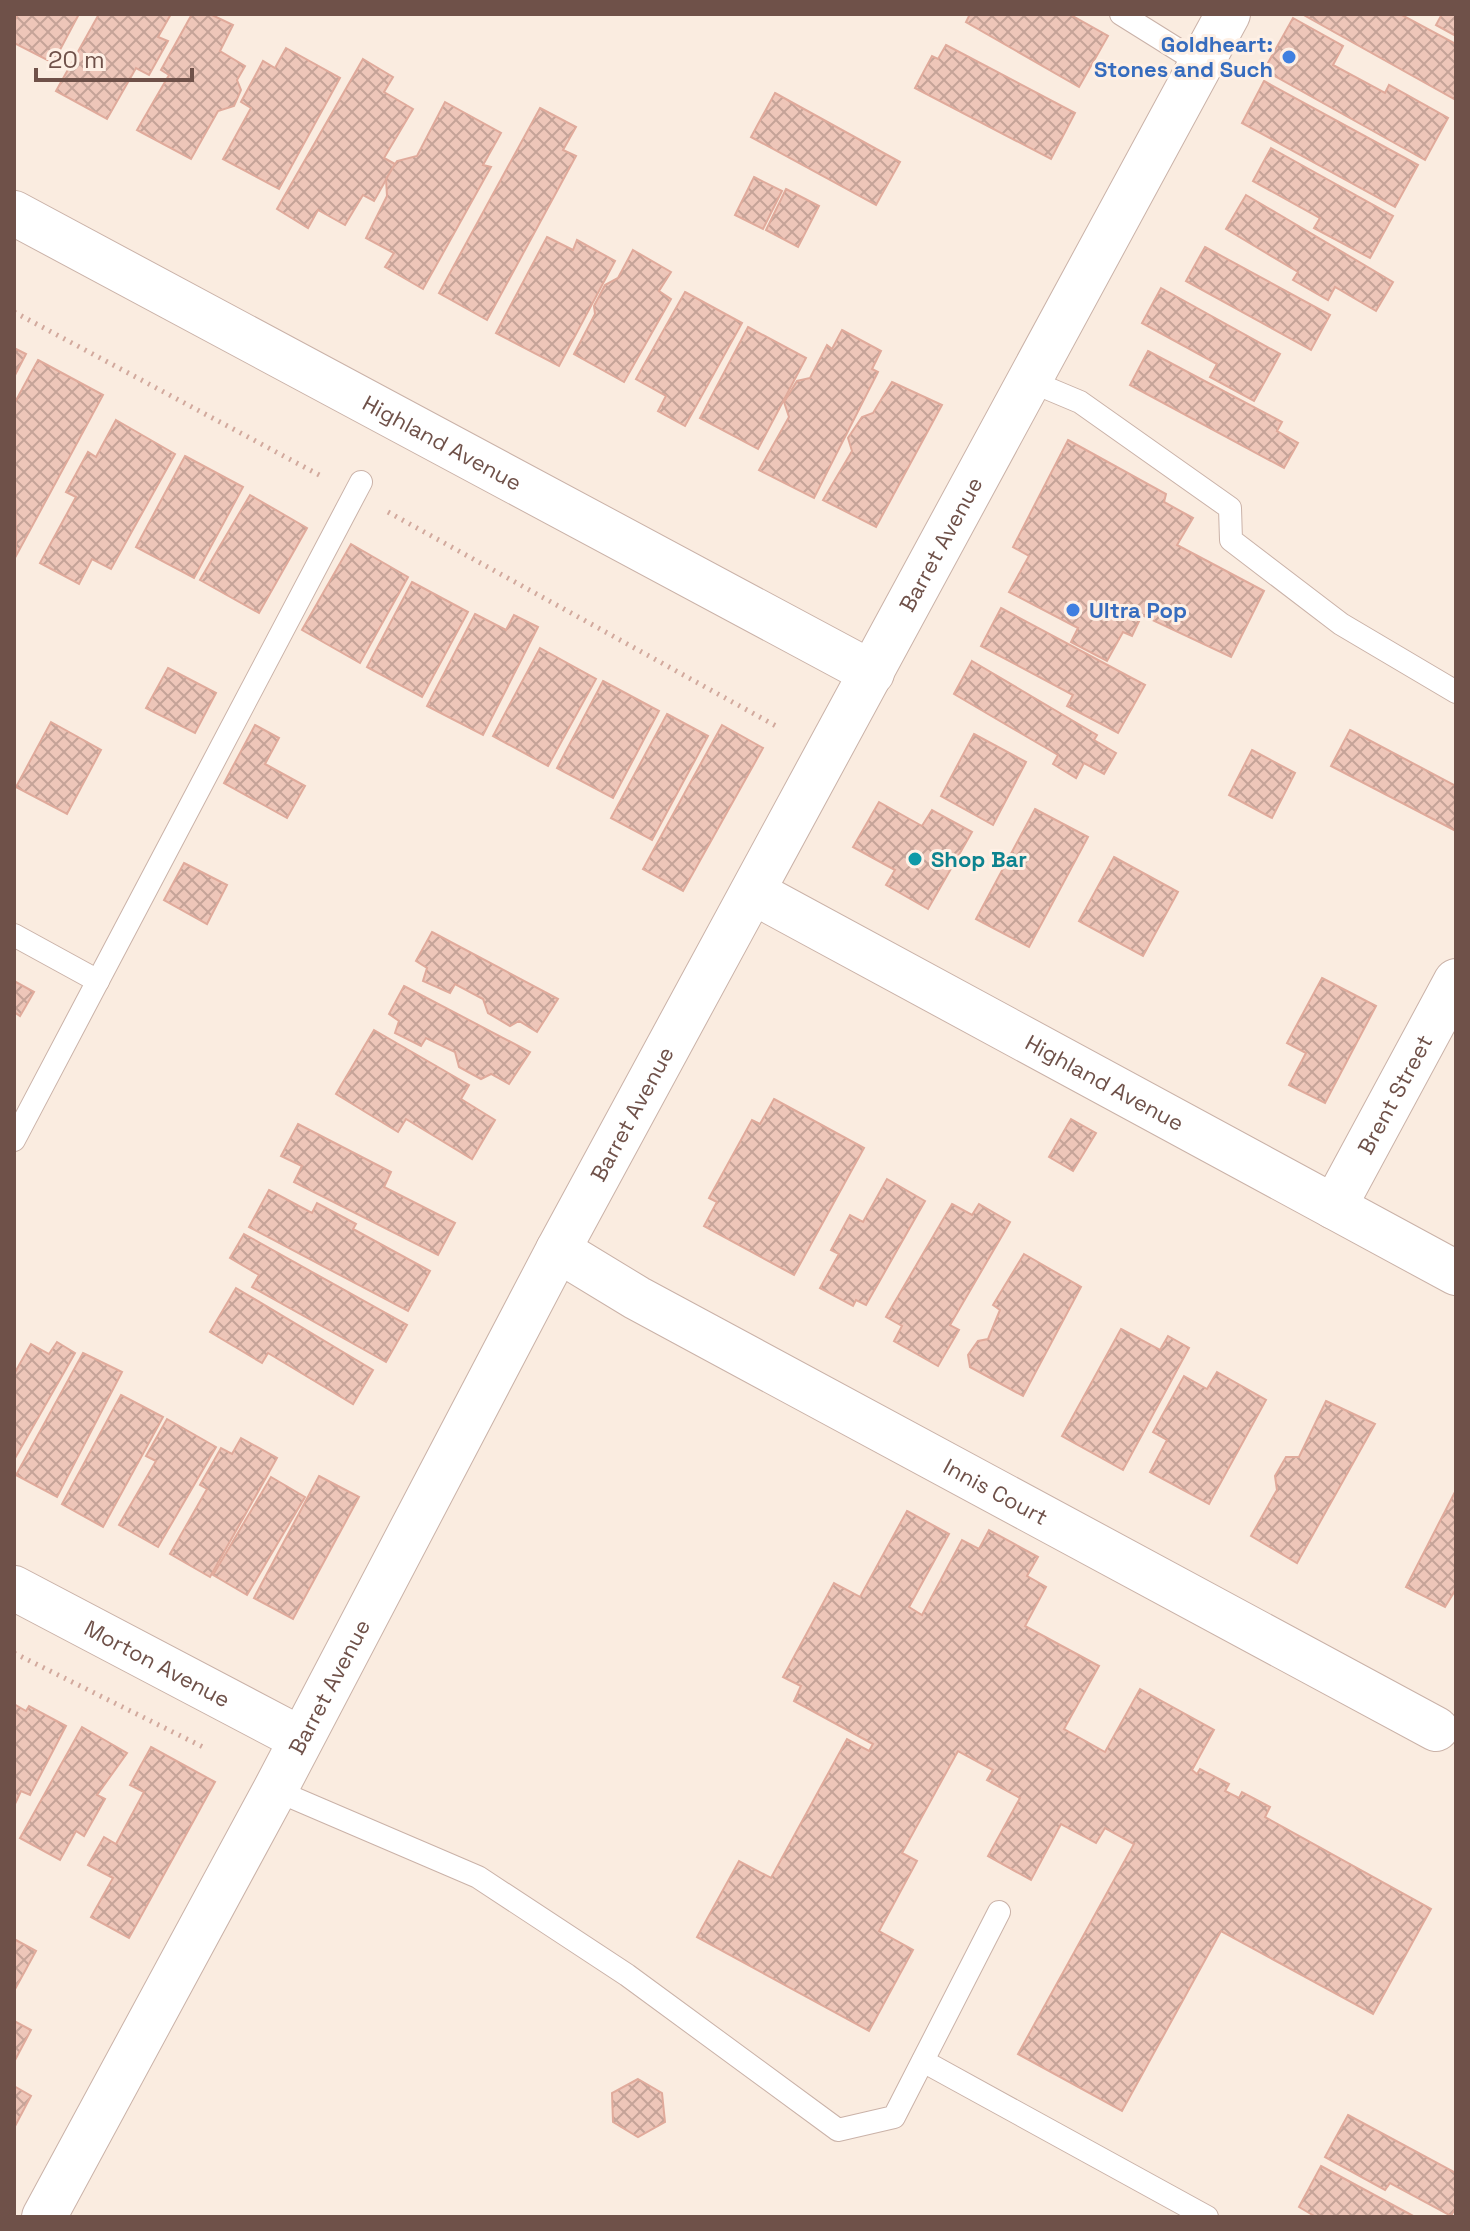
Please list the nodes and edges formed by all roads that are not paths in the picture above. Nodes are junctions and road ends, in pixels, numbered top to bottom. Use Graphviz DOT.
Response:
graph roads {
  1 [pos="1121,14"];
  2 [pos="1228,14"];
  3 [pos="1201,64"];
  4 [pos="14,213"];
  5 [pos="1030,381"];
  6 [pos="358,488"];
  7 [pos="872,673"];
  8 [pos="1456,692"];
  9 [pos="753,892"];
  10 [pos="14,935"];
  11 [pos="98,981"];
  12 [pos="1456,981"];
  13 [pos="14,1140"];
  14 [pos="1334,1207"];
  15 [pos="558,1250"];
  16 [pos="1456,1273"];
  17 [pos="14,1588"];
  18 [pos="1436,1729"];
  19 [pos="301,1739"];
  20 [pos="275,1790"];
  21 [pos="999,1912"];
  22 [pos="923,2061"];
  23 [pos="44,2217"];
  24 [pos="1207,2217"];
  1 -- 3 [label="lane"];
  2 -- 3 [label="street, Barret Avenue"];
  3 -- 5 [label="street, Barret Avenue"];
  4 -- 7 [label="street, Highland Avenue"];
  5 -- 7 [label="street, Barret Avenue"];
  5 -- 8 [label="lane"];
  6 -- 11 [label="lane"];
  7 -- 9 [label="street, Barret Avenue"];
  9 -- 14 [label="street, Highland Avenue"];
  9 -- 15 [label="street, Barret Avenue"];
  10 -- 11 [label="lane"];
  11 -- 13 [label="lane"];
  12 -- 14 [label="street, Brent Street"];
  14 -- 16 [label="street, Highland Avenue"];
  15 -- 18 [label="street, Innis Court"];
  15 -- 19 [label="street, Barret Avenue"];
  17 -- 19 [label="street, Morton Avenue"];
  19 -- 20 [label="street, Barret Avenue"];
  20 -- 22 [label="lane"];
  20 -- 23 [label="street, Barret Avenue"];
  21 -- 22 [label="lane"];
  22 -- 24 [label="lane"];
}
